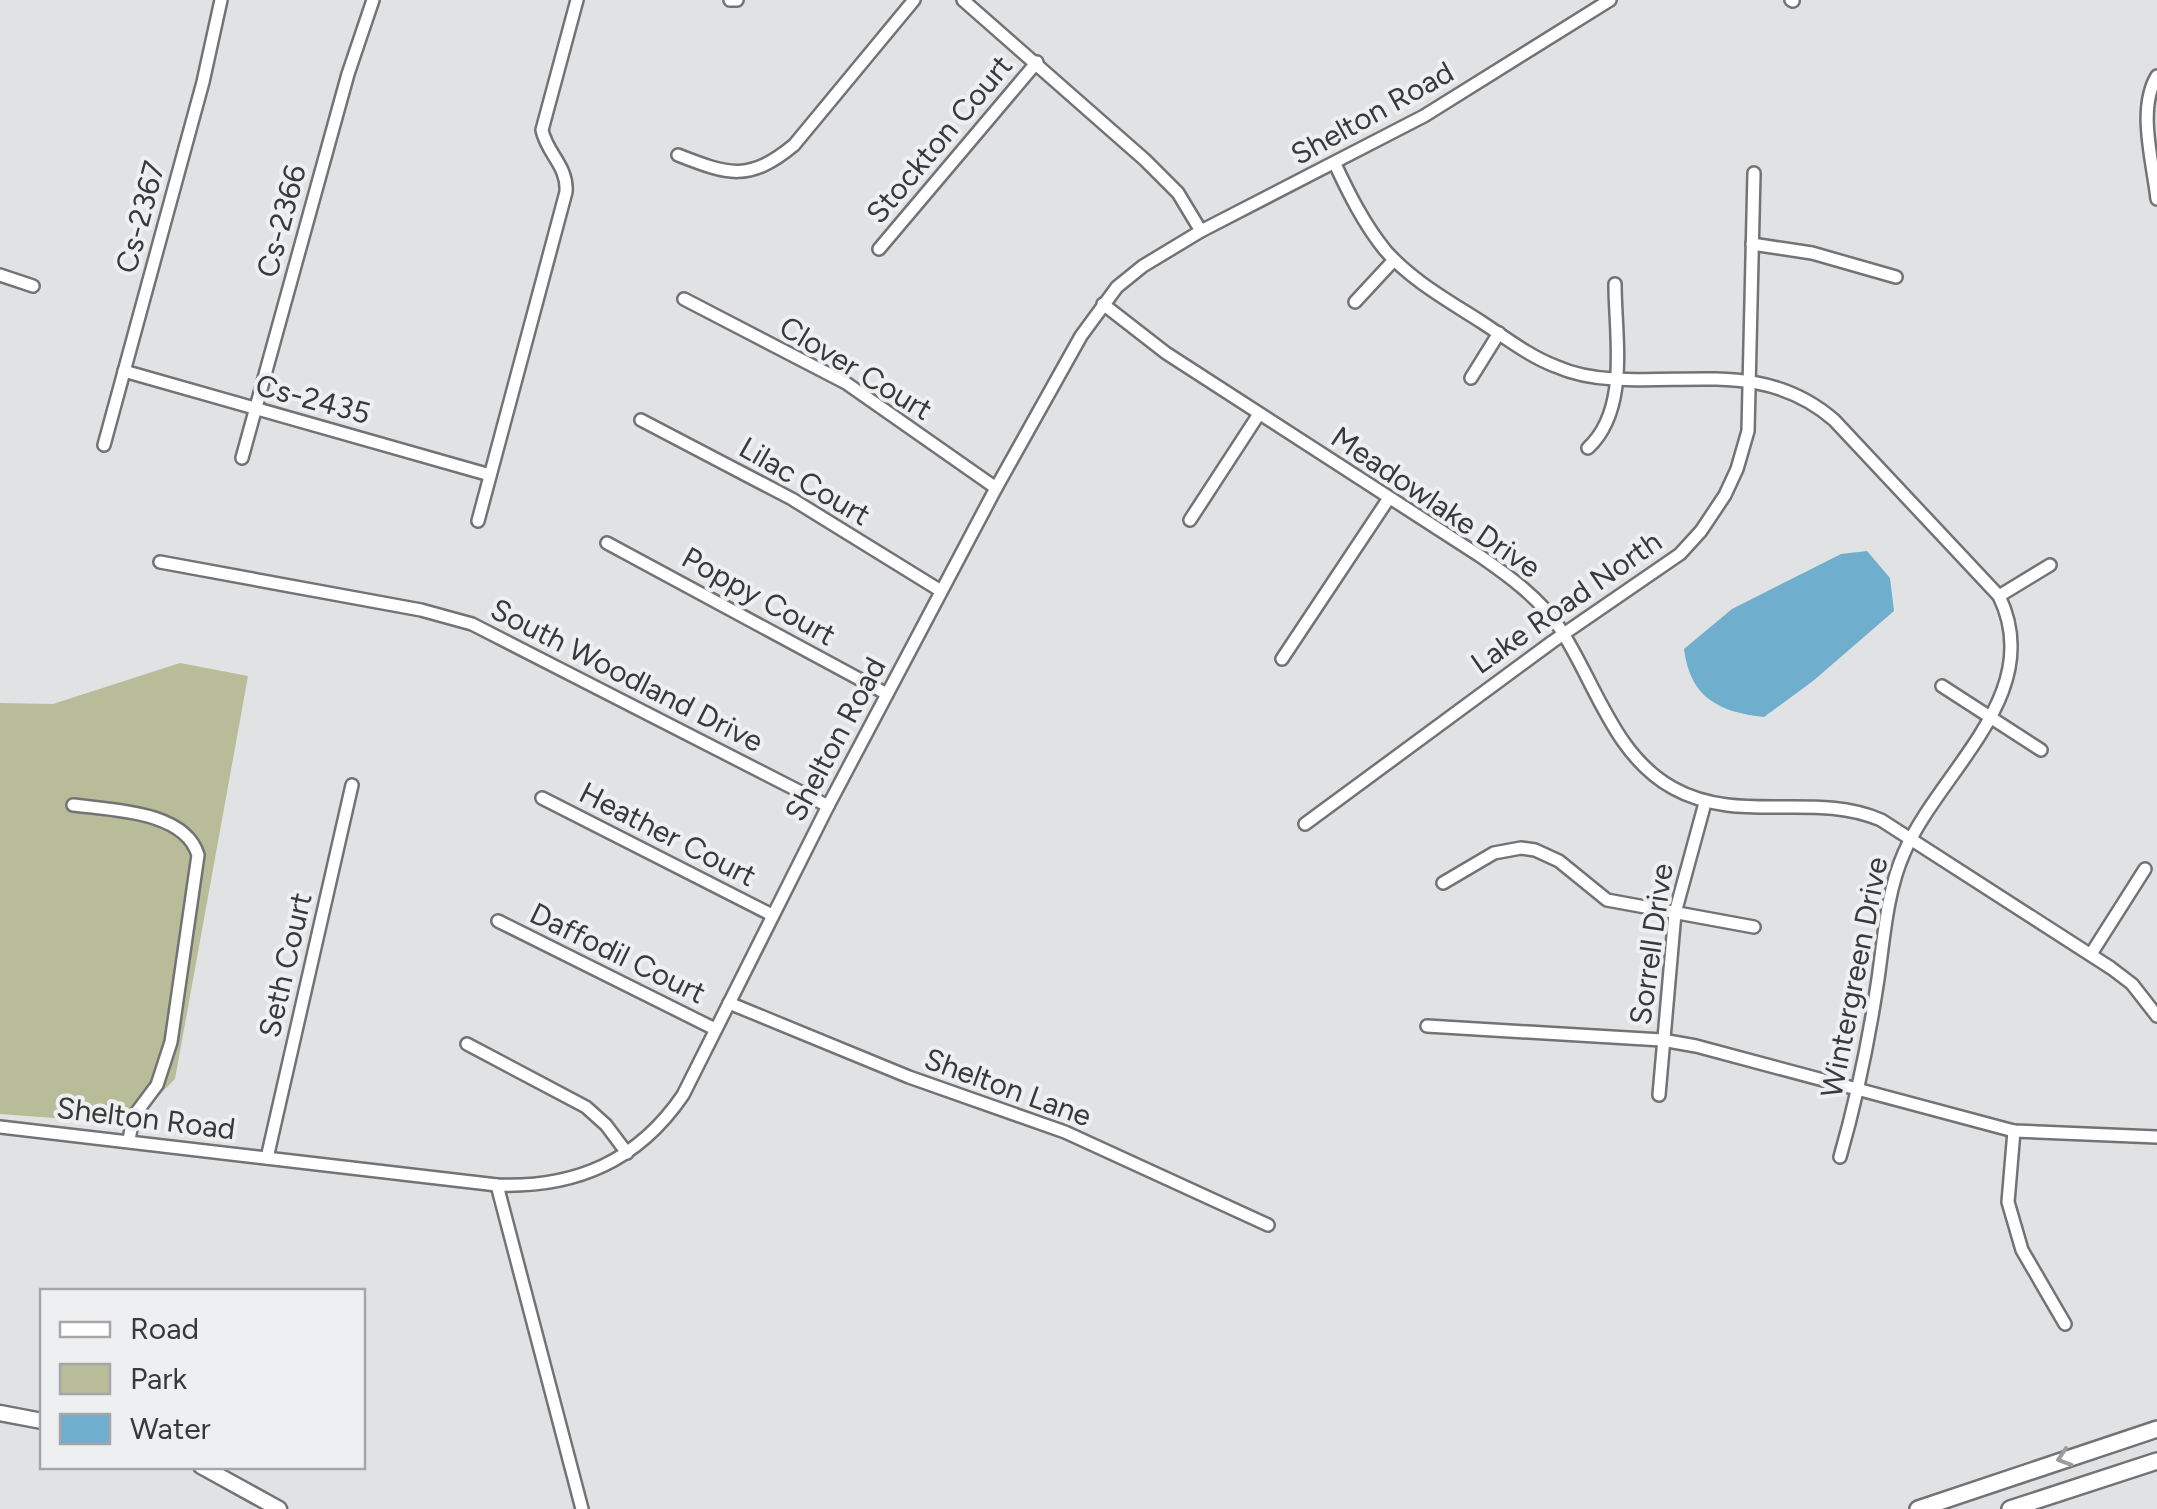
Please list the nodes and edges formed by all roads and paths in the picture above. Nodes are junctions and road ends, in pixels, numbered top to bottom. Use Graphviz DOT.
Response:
graph roads {
  1 [pos="221,0"];
  2 [pos="373,0"];
  3 [pos="577,0"];
  4 [pos="914,0"];
  5 [pos="963,0"];
  6 [pos="1610,0"];
  7 [pos="1036,62"];
  8 [pos="2157,76"];
  9 [pos="678,155"];
  10 [pos="1334,164"];
  11 [pos="1754,173"];
  12 [pos="2157,199"];
  13 [pos="1201,232"];
  14 [pos="1752,244"];
  15 [pos="880,249"];
  16 [pos="1394,260"];
  17 [pos="0,275"];
  18 [pos="1896,278"];
  19 [pos="1616,284"];
  20 [pos="33,286"];
  21 [pos="684,299"];
  22 [pos="1355,302"];
  23 [pos="1103,304"];
  24 [pos="1499,334"];
  25 [pos="124,372"];
  26 [pos="1471,378"];
  27 [pos="1616,379"];
  28 [pos="1750,381"];
  29 [pos="255,409"];
  30 [pos="1259,414"];
  31 [pos="641,420"];
  32 [pos="104,445"];
  33 [pos="1588,448"];
  34 [pos="242,458"];
  35 [pos="490,475"];
  36 [pos="996,488"];
  37 [pos="1388,498"];
  38 [pos="1190,520"];
  39 [pos="478,521"];
  40 [pos="607,543"];
  41 [pos="160,562"];
  42 [pos="2050,564"];
  43 [pos="942,591"];
  44 [pos="1999,596"];
  45 [pos="1564,634"];
  46 [pos="1282,659"];
  47 [pos="1942,686"];
  48 [pos="887,694"];
  49 [pos="1990,716"];
  50 [pos="2041,750"];
  51 [pos="352,784"];
  52 [pos="542,798"];
  53 [pos="1705,803"];
  54 [pos="73,804"];
  55 [pos="828,806"];
  56 [pos="1306,824"];
  57 [pos="1911,838"];
  58 [pos="2145,869"];
  59 [pos="1443,883"];
  60 [pos="1675,914"];
  61 [pos="772,915"];
  62 [pos="498,922"];
  63 [pos="1754,927"];
  64 [pos="2090,954"];
  65 [pos="729,1002"];
  66 [pos="2157,1016"];
  67 [pos="1427,1026"];
  68 [pos="715,1029"];
  69 [pos="1662,1040"];
  70 [pos="467,1044"];
  71 [pos="1858,1091"];
  72 [pos="1659,1096"];
  73 [pos="0,1127"];
  74 [pos="2014,1131"];
  75 [pos="2157,1137"];
  76 [pos="129,1140"];
  77 [pos="627,1153"];
  78 [pos="1840,1157"];
  79 [pos="266,1158"];
  80 [pos="497,1186"];
  81 [pos="1268,1225"];
  82 [pos="2065,1324"];
  83 [pos="0,1413"];
  84 [pos="0,1421"];
  85 [pos="40,1424"];
  86 [pos="40,1425"];
  87 [pos="2157,1428"];
  88 [pos="2157,1461"];
  89 [pos="207,1469"];
  90 [pos="280,1509"];
  91 [pos="582,1509"];
  92 [pos="1918,1509"];
  93 [pos="2010,1509"];
  1 -- 25 [label="street, Cs-2367"];
  2 -- 29 [label="street, Cs-2366"];
  3 -- 35 [label="street"];
  4 -- 9 [label="street"];
  5 -- 7 [label="street"];
  6 -- 10 [label="street, Shelton Road"];
  7 -- 13 [label="street"];
  7 -- 15 [label="street, Stockton Court"];
  8 -- 12 [label="street"];
  10 -- 13 [label="street, Shelton Road"];
  10 -- 16 [label="street, Wintergreen Drive"];
  11 -- 14 [label="street, Lake Road North"];
  13 -- 23 [label="street, Shelton Road"];
  14 -- 18 [label="street"];
  14 -- 28 [label="street, Lake Road North"];
  16 -- 22 [label="street"];
  16 -- 24 [label="street, Wintergreen Drive"];
  17 -- 20 [label="street"];
  19 -- 27 [label="street"];
  21 -- 36 [label="street, Clover Court"];
  23 -- 30 [label="street, Meadowlake Drive"];
  23 -- 36 [label="street, Shelton Road"];
  24 -- 26 [label="street"];
  24 -- 27 [label="street, Wintergreen Drive"];
  25 -- 29 [label="street, Cs-2435"];
  25 -- 32 [label="street, Cs-2367"];
  27 -- 28 [label="street, Wintergreen Drive"];
  27 -- 33 [label="street"];
  28 -- 44 [label="street, Wintergreen Drive"];
  28 -- 45 [label="street, Lake Road North"];
  29 -- 34 [label="street, Cs-2366"];
  29 -- 35 [label="street, Cs-2435"];
  30 -- 37 [label="street, Meadowlake Drive"];
  30 -- 38 [label="street"];
  31 -- 43 [label="street, Lilac Court"];
  35 -- 39 [label="street"];
  36 -- 43 [label="street, Shelton Road"];
  37 -- 45 [label="street, Meadowlake Drive"];
  37 -- 46 [label="street"];
  40 -- 48 [label="street, Poppy Court"];
  41 -- 55 [label="street, South Woodland Drive"];
  42 -- 44 [label="street"];
  43 -- 48 [label="street, Shelton Road"];
  44 -- 49 [label="street, Wintergreen Drive"];
  45 -- 53 [label="street, Meadowlake Drive"];
  45 -- 56 [label="street, Lake Road North"];
  47 -- 49 [label="street"];
  48 -- 55 [label="street, Shelton Road"];
  49 -- 50 [label="street"];
  49 -- 57 [label="street, Wintergreen Drive"];
  51 -- 79 [label="street, Seth Court"];
  52 -- 61 [label="street, Heather Court"];
  53 -- 57 [label="street, Meadowlake Drive"];
  53 -- 60 [label="street, Sorrell Drive"];
  54 -- 76 [label="street"];
  55 -- 61 [label="street, Shelton Road"];
  57 -- 64 [label="street, Meadowlake Drive"];
  57 -- 71 [label="street, Wintergreen Drive"];
  58 -- 64 [label="street"];
  59 -- 60 [label="street"];
  60 -- 63 [label="street"];
  60 -- 69 [label="street, Sorrell Drive"];
  61 -- 65 [label="street, Shelton Road"];
  62 -- 68 [label="street, Daffodil Court"];
  64 -- 66 [label="street, Meadowlake Drive"];
  65 -- 68 [label="street, Shelton Road"];
  65 -- 81 [label="street, Shelton Lane"];
  67 -- 69 [label="street"];
  68 -- 77 [label="street, Shelton Road"];
  69 -- 71 [label="street"];
  69 -- 72 [label="street, Sorrell Drive"];
  70 -- 77 [label="street"];
  71 -- 74 [label="street"];
  71 -- 78 [label="street, Wintergreen Drive"];
  73 -- 76 [label="street, Shelton Road"];
  74 -- 75 [label="street"];
  74 -- 82 [label="street"];
  76 -- 79 [label="street, Shelton Road"];
  77 -- 80 [label="street, Shelton Road"];
  79 -- 80 [label="street, Shelton Road"];
  80 -- 91 [label="street"];
  83 -- 85 [label="main road"];
  84 -- 86 [label="main road"];
  87 -- 92 [label="highway, one-way"];
  88 -- 93 [label="highway"];
  89 -- 90 [label="main road"];
}
